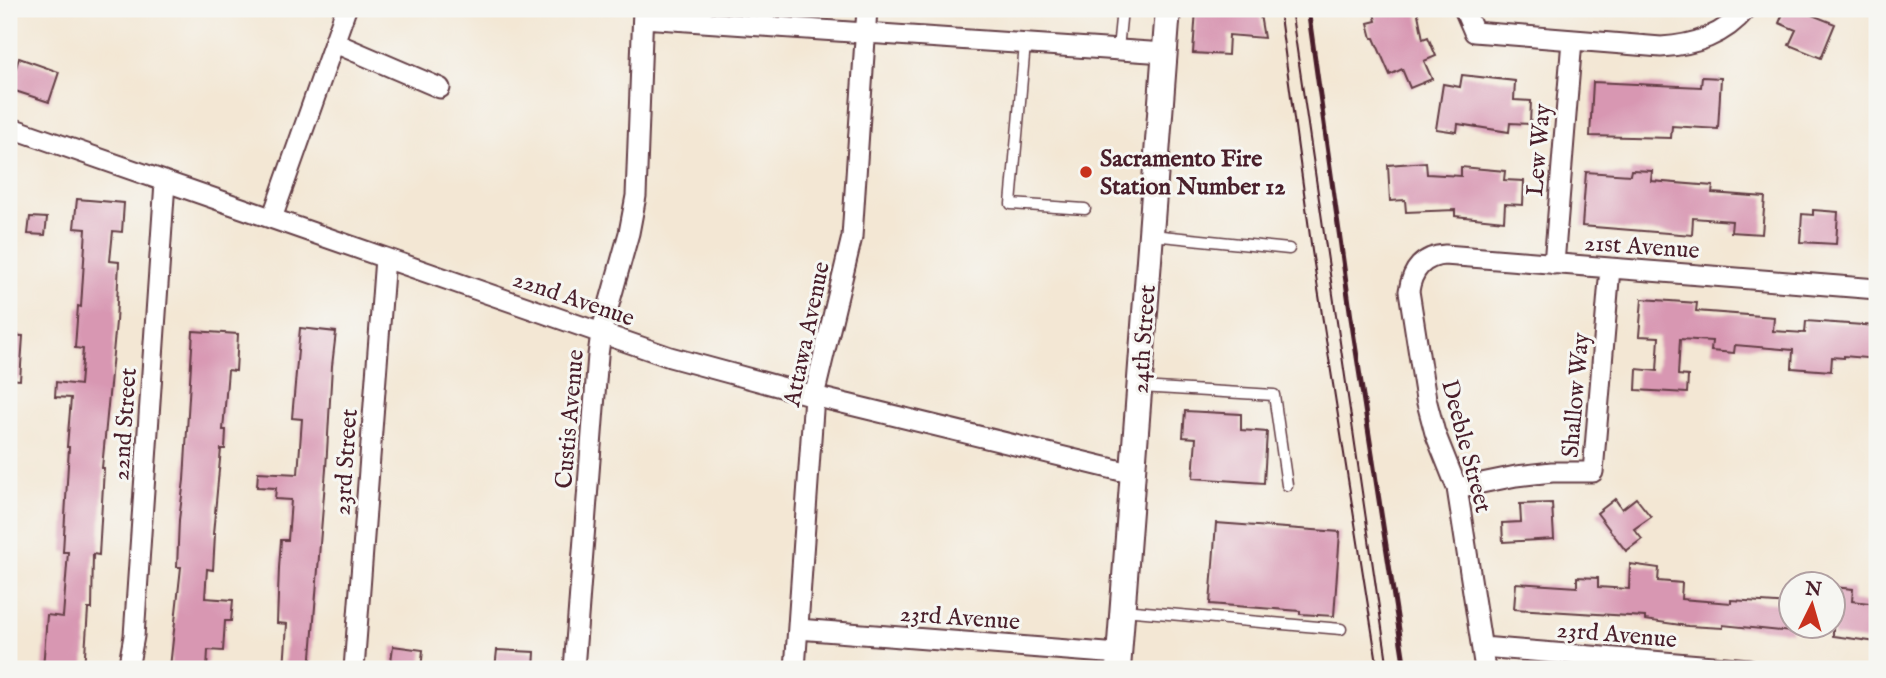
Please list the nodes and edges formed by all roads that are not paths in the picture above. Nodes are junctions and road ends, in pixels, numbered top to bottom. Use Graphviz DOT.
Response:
graph roads {
  1 [pos="346,9"];
  2 [pos="867,9"];
  3 [pos="1122,9"];
  4 [pos="1168,9"];
  5 [pos="1464,9"];
  6 [pos="1746,9"];
  7 [pos="643,13"];
  8 [pos="865,33"];
  9 [pos="1572,40"];
  10 [pos="334,43"];
  11 [pos="1026,44"];
  12 [pos="1118,49"];
  13 [pos="1165,53"];
  14 [pos="440,88"];
  15 [pos="9,127"];
  16 [pos="165,182"];
  17 [pos="1085,209"];
  18 [pos="272,218"];
  19 [pos="1151,235"];
  20 [pos="1289,249"];
  21 [pos="385,258"];
  22 [pos="1554,264"];
  23 [pos="1610,268"];
  24 [pos="1411,277"];
  25 [pos="1877,289"];
  26 [pos="601,333"];
  27 [pos="1140,387"];
  28 [pos="814,396"];
  29 [pos="1134,474"];
  30 [pos="1287,485"];
  31 [pos="1457,488"];
  32 [pos="1122,610"];
  33 [pos="798,629"];
  34 [pos="1341,629"];
  35 [pos="1482,647"];
  36 [pos="1119,662"];
  37 [pos="128,669"];
  38 [pos="354,669"];
  39 [pos="574,669"];
  40 [pos="795,669"];
  41 [pos="1485,669"];
  42 [pos="1749,669"];
  1 -- 10 [label="street"];
  2 -- 8 [label="street, Attawa Avenue"];
  3 -- 12 [label="lane"];
  4 -- 13 [label="street, 24th Street"];
  5 -- 9 [label="street"];
  6 -- 9 [label="street"];
  7 -- 8 [label="street"];
  7 -- 26 [label="street, Custis Avenue"];
  8 -- 11 [label="street"];
  8 -- 28 [label="street, Attawa Avenue"];
  9 -- 22 [label="street, Lew Way"];
  10 -- 14 [label="street"];
  10 -- 18 [label="street"];
  11 -- 12 [label="street"];
  11 -- 17 [label="lane"];
  12 -- 13 [label="street"];
  13 -- 19 [label="street, 24th Street"];
  15 -- 16 [label="street, 22nd Avenue"];
  16 -- 18 [label="street, 22nd Avenue"];
  16 -- 37 [label="street, 22nd Street"];
  18 -- 21 [label="street, 22nd Avenue"];
  19 -- 20 [label="lane"];
  19 -- 27 [label="street, 24th Street"];
  21 -- 26 [label="street, 22nd Avenue"];
  21 -- 38 [label="street, 23rd Street"];
  22 -- 23 [label="street, 21st Avenue"];
  22 -- 24 [label="street, 21st Avenue"];
  23 -- 25 [label="street, 21st Avenue"];
  23 -- 31 [label="street, Shallow Way"];
  24 -- 31 [label="street, Deeble Street"];
  26 -- 28 [label="street, 22nd Avenue"];
  26 -- 39 [label="street, Custis Avenue"];
  27 -- 29 [label="street, 24th Street"];
  27 -- 30 [label="lane"];
  28 -- 29 [label="street, 22nd Avenue"];
  28 -- 33 [label="street, Attawa Avenue"];
  29 -- 32 [label="street, 24th Street"];
  31 -- 35 [label="street, Deeble Street"];
  32 -- 34 [label="lane"];
  32 -- 36 [label="street, 24th Street"];
  33 -- 36 [label="street, 23rd Avenue"];
  33 -- 40 [label="street, Attawa Avenue"];
  35 -- 41 [label="street, Deeble Street"];
  35 -- 42 [label="street, 23rd Avenue"];
}
